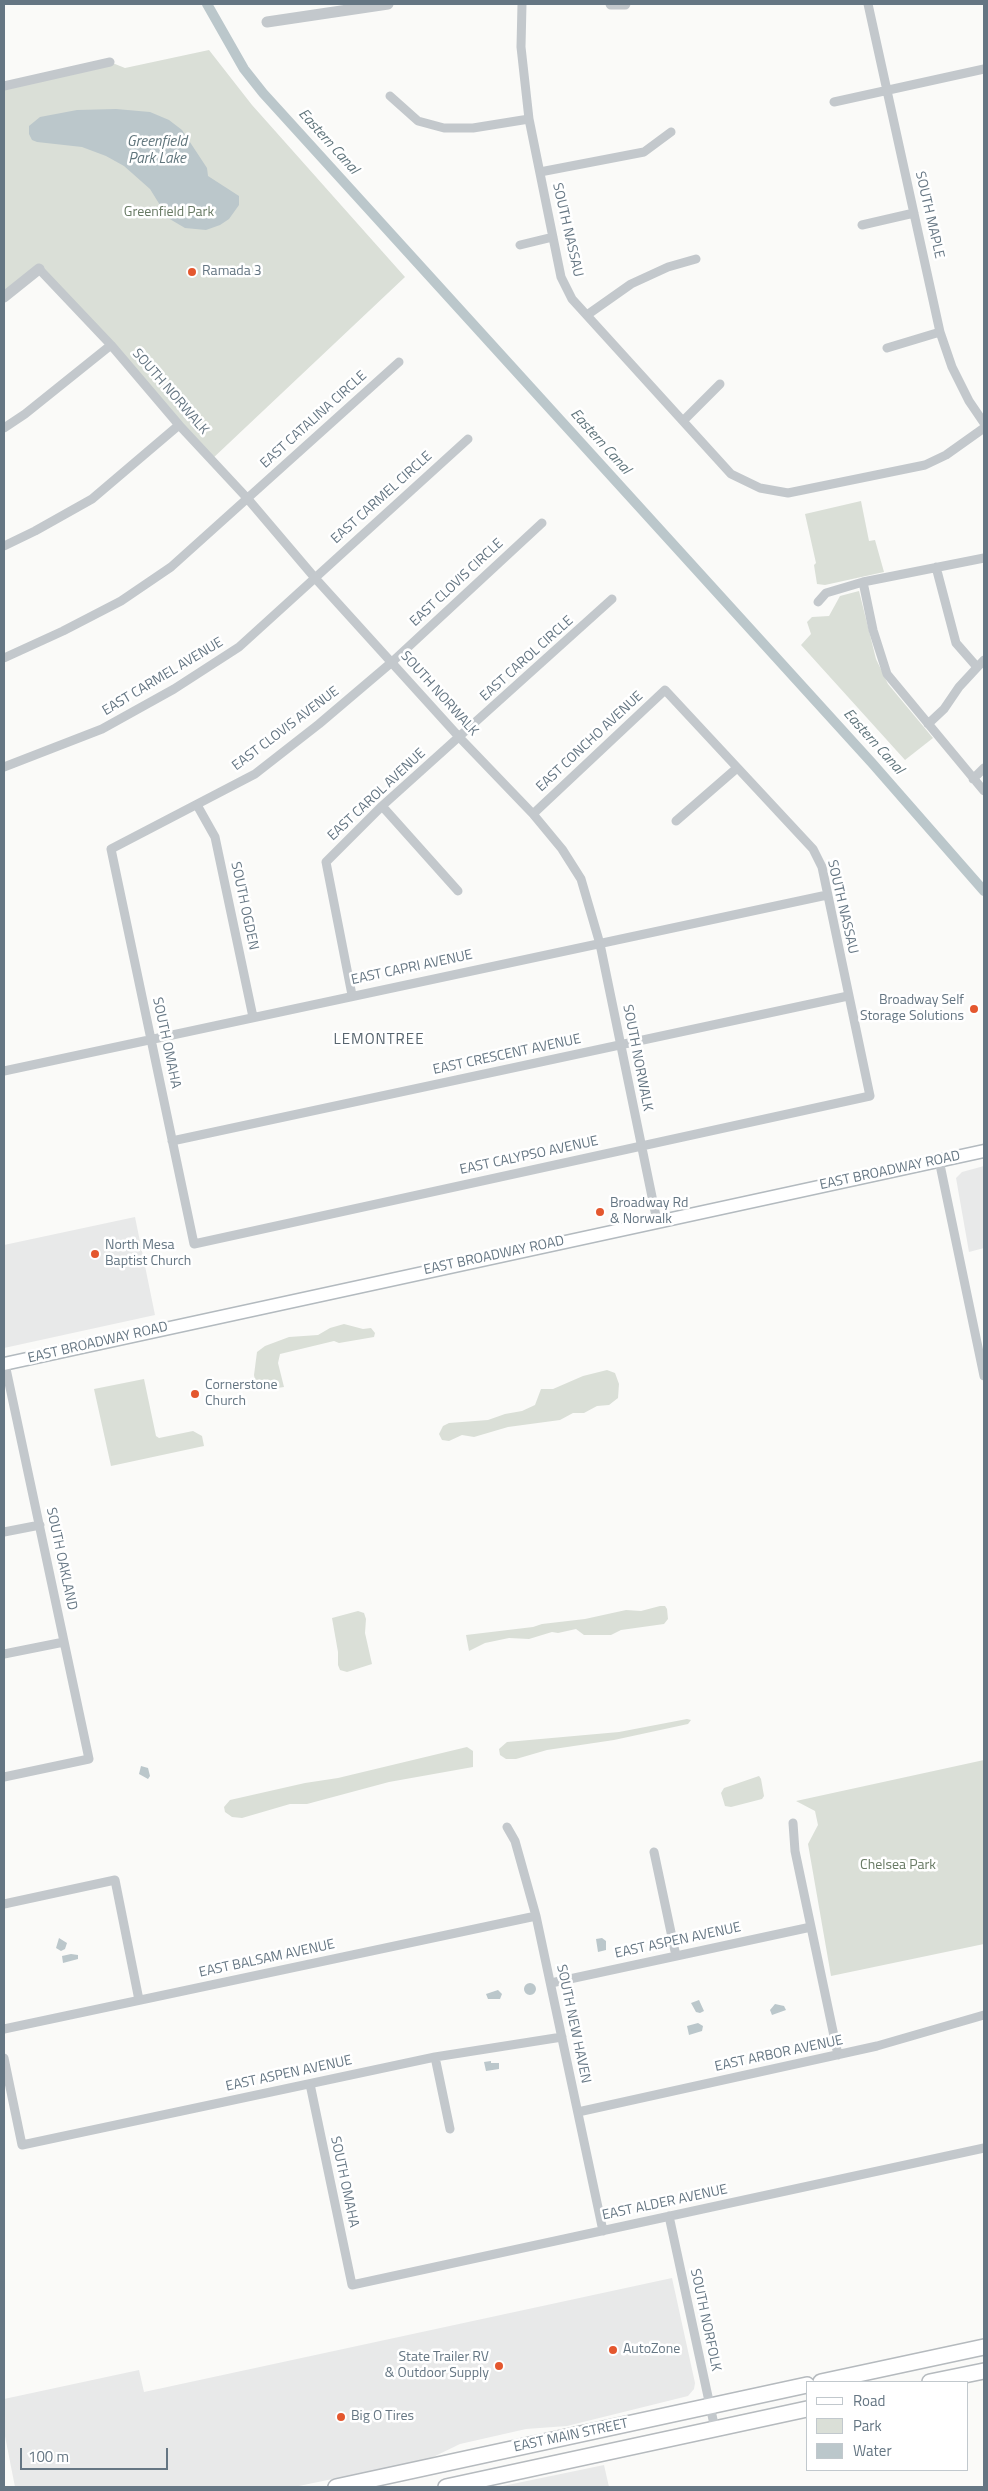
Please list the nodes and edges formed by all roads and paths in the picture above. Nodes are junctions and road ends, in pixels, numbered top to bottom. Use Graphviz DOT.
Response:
graph roads {
  1 [pos="388,4"];
  2 [pos="522,4"];
  3 [pos="611,4"];
  4 [pos="625,4"];
  5 [pos="868,4"];
  6 [pos="267,22"];
  7 [pos="110,62"];
  8 [pos="984,69"];
  9 [pos="4,86"];
  10 [pos="887,90"];
  11 [pos="390,96"];
  12 [pos="834,102"];
  13 [pos="529,119"];
  14 [pos="671,132"];
  15 [pos="540,172"];
  16 [pos="914,213"];
  17 [pos="862,225"];
  18 [pos="553,237"];
  19 [pos="520,245"];
  20 [pos="696,259"];
  21 [pos="39,269"];
  22 [pos="4,297"];
  23 [pos="587,315"];
  24 [pos="940,332"];
  25 [pos="111,345"];
  26 [pos="887,348"];
  27 [pos="399,362"];
  28 [pos="720,384"];
  29 [pos="683,420"];
  30 [pos="984,423"];
  31 [pos="179,425"];
  32 [pos="4,428"];
  33 [pos="984,428"];
  34 [pos="468,439"];
  35 [pos="247,498"];
  36 [pos="542,523"];
  37 [pos="4,546"];
  38 [pos="984,558"];
  39 [pos="936,567"];
  40 [pos="315,578"];
  41 [pos="863,582"];
  42 [pos="612,600"];
  43 [pos="818,602"];
  44 [pos="4,658"];
  45 [pos="392,662"];
  46 [pos="981,664"];
  47 [pos="665,690"];
  48 [pos="928,724"];
  49 [pos="460,738"];
  50 [pos="4,766"];
  51 [pos="737,768"];
  52 [pos="984,768"];
  53 [pos="973,779"];
  54 [pos="984,791"];
  55 [pos="197,806"];
  56 [pos="382,806"];
  57 [pos="533,814"];
  58 [pos="676,821"];
  59 [pos="111,849"];
  60 [pos="458,891"];
  61 [pos="827,895"];
  62 [pos="600,944"];
  63 [pos="352,995"];
  64 [pos="848,996"];
  65 [pos="253,1016"];
  66 [pos="151,1038"];
  67 [pos="621,1045"];
  68 [pos="4,1071"];
  69 [pos="870,1096"];
  70 [pos="172,1142"];
  71 [pos="641,1146"];
  72 [pos="984,1150"];
  73 [pos="939,1160"];
  74 [pos="658,1221"];
  75 [pos="194,1244"];
  76 [pos="4,1364"];
  77 [pos="984,1376"];
  78 [pos="40,1525"];
  79 [pos="4,1532"];
  80 [pos="64,1642"];
  81 [pos="4,1654"];
  82 [pos="4,1778"];
  83 [pos="793,1823"];
  84 [pos="507,1827"];
  85 [pos="654,1852"];
  86 [pos="4,1904"];
  87 [pos="536,1916"];
  88 [pos="811,1927"];
  89 [pos="676,1956"];
  90 [pos="551,1983"];
  91 [pos="139,2000"];
  92 [pos="984,2015"];
  93 [pos="4,2029"];
  94 [pos="562,2037"];
  95 [pos="838,2055"];
  96 [pos="435,2057"];
  97 [pos="4,2058"];
  98 [pos="310,2084"];
  99 [pos="578,2112"];
  100 [pos="450,2129"];
  101 [pos="984,2148"];
  102 [pos="668,2216"];
  103 [pos="603,2230"];
  104 [pos="352,2286"];
  105 [pos="984,2347"];
  106 [pos="984,2371"];
  107 [pos="826,2381"];
  108 [pos="935,2381"];
  109 [pos="806,2385"];
  110 [pos="710,2406"];
  111 [pos="806,2409"];
  112 [pos="715,2429"];
  113 [pos="336,2487"];
  114 [pos="446,2487"];
  1 -- 6 [label="street"];
  2 -- 13 [label="street, SOUTH NASSAU"];
  3 -- 4 [label="street"];
  5 -- 10 [label="street, SOUTH MAPLE"];
  7 -- 9 [label="street"];
  8 -- 10 [label="street"];
  10 -- 12 [label="street"];
  10 -- 16 [label="street, SOUTH MAPLE"];
  11 -- 13 [label="street"];
  13 -- 15 [label="street, SOUTH NASSAU"];
  14 -- 15 [label="street"];
  15 -- 18 [label="street, SOUTH NASSAU"];
  16 -- 17 [label="street"];
  16 -- 24 [label="street, SOUTH MAPLE"];
  18 -- 19 [label="street"];
  18 -- 23 [label="street, SOUTH NASSAU"];
  20 -- 23 [label="street"];
  21 -- 22 [label="street"];
  21 -- 25 [label="street, SOUTH NORWALK"];
  23 -- 29 [label="street, SOUTH NASSAU"];
  24 -- 26 [label="street"];
  24 -- 30 [label="street, SOUTH MAPLE"];
  25 -- 31 [label="street, SOUTH NORWALK"];
  25 -- 32 [label="street"];
  27 -- 35 [label="street, EAST CATALINA CIRCLE"];
  28 -- 29 [label="street"];
  29 -- 33 [label="street, SOUTH NASSAU"];
  31 -- 35 [label="street, SOUTH NORWALK"];
  31 -- 37 [label="street"];
  34 -- 40 [label="street, EAST CARMEL CIRCLE"];
  35 -- 40 [label="street, SOUTH NORWALK"];
  35 -- 44 [label="street, EAST CATALINA CIRCLE"];
  36 -- 45 [label="street, EAST CLOVIS CIRCLE"];
  38 -- 39 [label="street"];
  39 -- 41 [label="street"];
  39 -- 46 [label="street"];
  40 -- 45 [label="street, SOUTH NORWALK"];
  40 -- 50 [label="street, EAST CARMEL AVENUE"];
  41 -- 43 [label="street"];
  41 -- 48 [label="street"];
  42 -- 49 [label="street, EAST CAROL CIRCLE"];
  45 -- 49 [label="street, SOUTH NORWALK"];
  45 -- 55 [label="street, EAST CLOVIS AVENUE"];
  46 -- 48 [label="street"];
  47 -- 51 [label="street, SOUTH NASSAU"];
  47 -- 57 [label="street, EAST CONCHO AVENUE"];
  48 -- 53 [label="street"];
  49 -- 56 [label="street, EAST CAROL AVENUE"];
  49 -- 57 [label="street, SOUTH NORWALK"];
  51 -- 58 [label="street"];
  51 -- 61 [label="street, SOUTH NASSAU"];
  52 -- 53 [label="street"];
  53 -- 54 [label="street"];
  55 -- 59 [label="street, EAST CLOVIS AVENUE"];
  55 -- 65 [label="street, SOUTH OGDEN"];
  56 -- 60 [label="street"];
  56 -- 63 [label="street, EAST CAROL AVENUE"];
  57 -- 62 [label="street, SOUTH NORWALK"];
  59 -- 66 [label="street, SOUTH OMAHA"];
  61 -- 62 [label="street, EAST CAPRI AVENUE"];
  61 -- 64 [label="street, SOUTH NASSAU"];
  62 -- 63 [label="street, EAST CAPRI AVENUE"];
  62 -- 67 [label="street, SOUTH NORWALK"];
  63 -- 65 [label="street, EAST CAPRI AVENUE"];
  64 -- 67 [label="street, EAST CRESCENT AVENUE"];
  64 -- 69 [label="street, SOUTH NASSAU"];
  65 -- 66 [label="street, EAST CAPRI AVENUE"];
  66 -- 68 [label="street, EAST CAPRI AVENUE"];
  66 -- 70 [label="street, SOUTH OMAHA"];
  67 -- 70 [label="street, EAST CRESCENT AVENUE"];
  67 -- 71 [label="street, SOUTH NORWALK"];
  69 -- 71 [label="street, EAST CALYPSO AVENUE"];
  70 -- 75 [label="street, SOUTH OMAHA"];
  71 -- 74 [label="street, SOUTH NORWALK"];
  71 -- 75 [label="street, EAST CALYPSO AVENUE"];
  72 -- 73 [label="main road, EAST BROADWAY ROAD"];
  73 -- 74 [label="main road, EAST BROADWAY ROAD"];
  73 -- 77 [label="street"];
  74 -- 76 [label="main road, EAST BROADWAY ROAD"];
  76 -- 78 [label="street, SOUTH OAKLAND"];
  78 -- 79 [label="street"];
  78 -- 80 [label="street, SOUTH OAKLAND"];
  80 -- 81 [label="street"];
  80 -- 82 [label="street, SOUTH OAKLAND"];
  83 -- 88 [label="street"];
  84 -- 87 [label="street, SOUTH NEW HAVEN"];
  85 -- 89 [label="street"];
  86 -- 91 [label="street"];
  87 -- 90 [label="street, SOUTH NEW HAVEN"];
  87 -- 91 [label="street, EAST BALSAM AVENUE"];
  88 -- 89 [label="street, EAST ASPEN AVENUE"];
  88 -- 95 [label="street"];
  89 -- 90 [label="street, EAST ASPEN AVENUE"];
  90 -- 94 [label="street, SOUTH NEW HAVEN"];
  91 -- 93 [label="street, EAST BALSAM AVENUE"];
  92 -- 95 [label="street, EAST ARBOR AVENUE"];
  94 -- 96 [label="street, EAST ASPEN AVENUE"];
  94 -- 99 [label="street, SOUTH NEW HAVEN"];
  95 -- 99 [label="street, EAST ARBOR AVENUE"];
  96 -- 98 [label="street, EAST ASPEN AVENUE"];
  96 -- 100 [label="street"];
  97 -- 98 [label="street, EAST ASPEN AVENUE"];
  98 -- 104 [label="street, SOUTH OMAHA"];
  99 -- 103 [label="street, SOUTH NEW HAVEN"];
  101 -- 102 [label="street, EAST ALDER AVENUE"];
  102 -- 103 [label="street, EAST ALDER AVENUE"];
  102 -- 110 [label="street, SOUTH NORFOLK"];
  103 -- 104 [label="street, EAST ALDER AVENUE"];
  105 -- 107 [label="main road"];
  106 -- 108 [label="main road"];
  109 -- 110 [label="main road, EAST MAIN STREET"];
  110 -- 112 [label="street, SOUTH NORFOLK"];
  110 -- 113 [label="main road, EAST MAIN STREET"];
  111 -- 112 [label="main road, EAST MAIN STREET"];
  112 -- 114 [label="main road, EAST MAIN STREET"];
}
